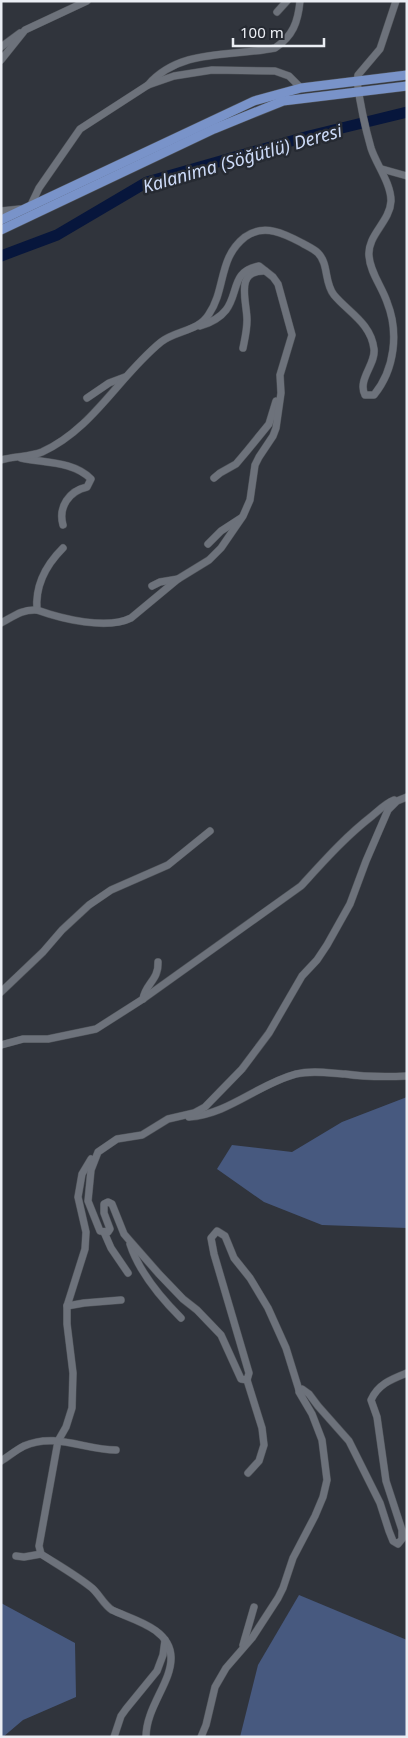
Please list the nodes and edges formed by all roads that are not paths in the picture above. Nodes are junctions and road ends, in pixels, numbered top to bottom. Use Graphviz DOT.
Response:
graph roads {
  1 [pos="87,1"];
  2 [pos="287,1"];
  3 [pos="300,1"];
  4 [pos="396,1"];
  5 [pos="277,12"];
  6 [pos="25,30"];
  7 [pos="1,47"];
  8 [pos="1,60"];
  9 [pos="407,75"];
  10 [pos="357,81"];
  11 [pos="148,85"];
  12 [pos="407,86"];
  13 [pos="301,88"];
  14 [pos="360,96"];
  15 [pos="382,169"];
  16 [pos="407,176"];
  17 [pos="30,207"];
  18 [pos="1,211"];
  19 [pos="1,220"];
  20 [pos="1,230"];
  21 [pos="266,272"];
  22 [pos="193,329"];
  23 [pos="243,348"];
  24 [pos="126,377"];
  25 [pos="280,384"];
  26 [pos="87,398"];
  27 [pos="14,456"];
  28 [pos="1,460"];
  29 [pos="214,478"];
  30 [pos="243,516"];
  31 [pos="63,524"];
  32 [pos="208,544"];
  33 [pos="63,548"];
  34 [pos="178,579"];
  35 [pos="152,586"];
  36 [pos="37,610"];
  37 [pos="1,623"];
  38 [pos="404,798"];
  39 [pos="210,831"];
  40 [pos="158,962"];
  41 [pos="1,992"];
  42 [pos="143,999"];
  43 [pos="1,1045"];
  44 [pos="407,1076"];
  45 [pos="177,1116"];
  46 [pos="98,1152"];
  47 [pos="104,1232"];
  48 [pos="130,1241"];
  49 [pos="128,1273"];
  50 [pos="121,1300"];
  51 [pos="67,1306"];
  52 [pos="181,1318"];
  53 [pos="407,1373"];
  54 [pos="247,1380"];
  55 [pos="299,1390"];
  56 [pos="58,1441"];
  57 [pos="116,1450"];
  58 [pos="1,1461"];
  59 [pos="248,1473"];
  60 [pos="41,1554"];
  61 [pos="16,1556"];
  62 [pos="254,1607"];
  63 [pos="165,1640"];
  64 [pos="242,1648"];
  65 [pos="114,1737"];
  66 [pos="146,1737"];
  67 [pos="201,1737"];
  1 -- 6 [label="street"];
  2 -- 5 [label="street"];
  3 -- 11 [label="street"];
  4 -- 10 [label="street"];
  6 -- 7 [label="street"];
  6 -- 8 [label="street"];
  9 -- 10 [label="main road"];
  10 -- 13 [label="main road"];
  10 -- 14 [label="street"];
  11 -- 13 [label="street"];
  11 -- 17 [label="street"];
  12 -- 14 [label="main road"];
  13 -- 17 [label="main road"];
  14 -- 15 [label="street"];
  14 -- 20 [label="main road"];
  15 -- 16 [label="street"];
  15 -- 22 [label="street"];
  17 -- 18 [label="street"];
  17 -- 19 [label="main road"];
  21 -- 22 [label="street"];
  21 -- 23 [label="street"];
  21 -- 25 [label="street"];
  22 -- 24 [label="street"];
  24 -- 26 [label="street"];
  24 -- 27 [label="street"];
  25 -- 29 [label="street"];
  25 -- 30 [label="street"];
  27 -- 28 [label="street"];
  27 -- 31 [label="street"];
  30 -- 32 [label="street"];
  30 -- 34 [label="street"];
  33 -- 36 [label="street"];
  34 -- 35 [label="street"];
  34 -- 36 [label="street"];
  36 -- 37 [label="street"];
  38 -- 42 [label="street"];
  38 -- 45 [label="street"];
  39 -- 41 [label="street"];
  40 -- 42 [label="street"];
  42 -- 43 [label="street"];
  44 -- 45 [label="street"];
  45 -- 46 [label="street"];
  46 -- 47 [label="street"];
  46 -- 51 [label="street"];
  47 -- 48 [label="street"];
  47 -- 49 [label="street"];
  48 -- 52 [label="street"];
  48 -- 54 [label="street"];
  50 -- 51 [label="street"];
  51 -- 56 [label="street"];
  53 -- 55 [label="street"];
  54 -- 55 [label="street"];
  54 -- 59 [label="street"];
  55 -- 64 [label="street"];
  56 -- 57 [label="street"];
  56 -- 58 [label="street"];
  56 -- 60 [label="street"];
  60 -- 61 [label="street"];
  60 -- 63 [label="street"];
  62 -- 64 [label="street"];
  63 -- 65 [label="street"];
  63 -- 66 [label="street"];
  64 -- 67 [label="street"];
}
